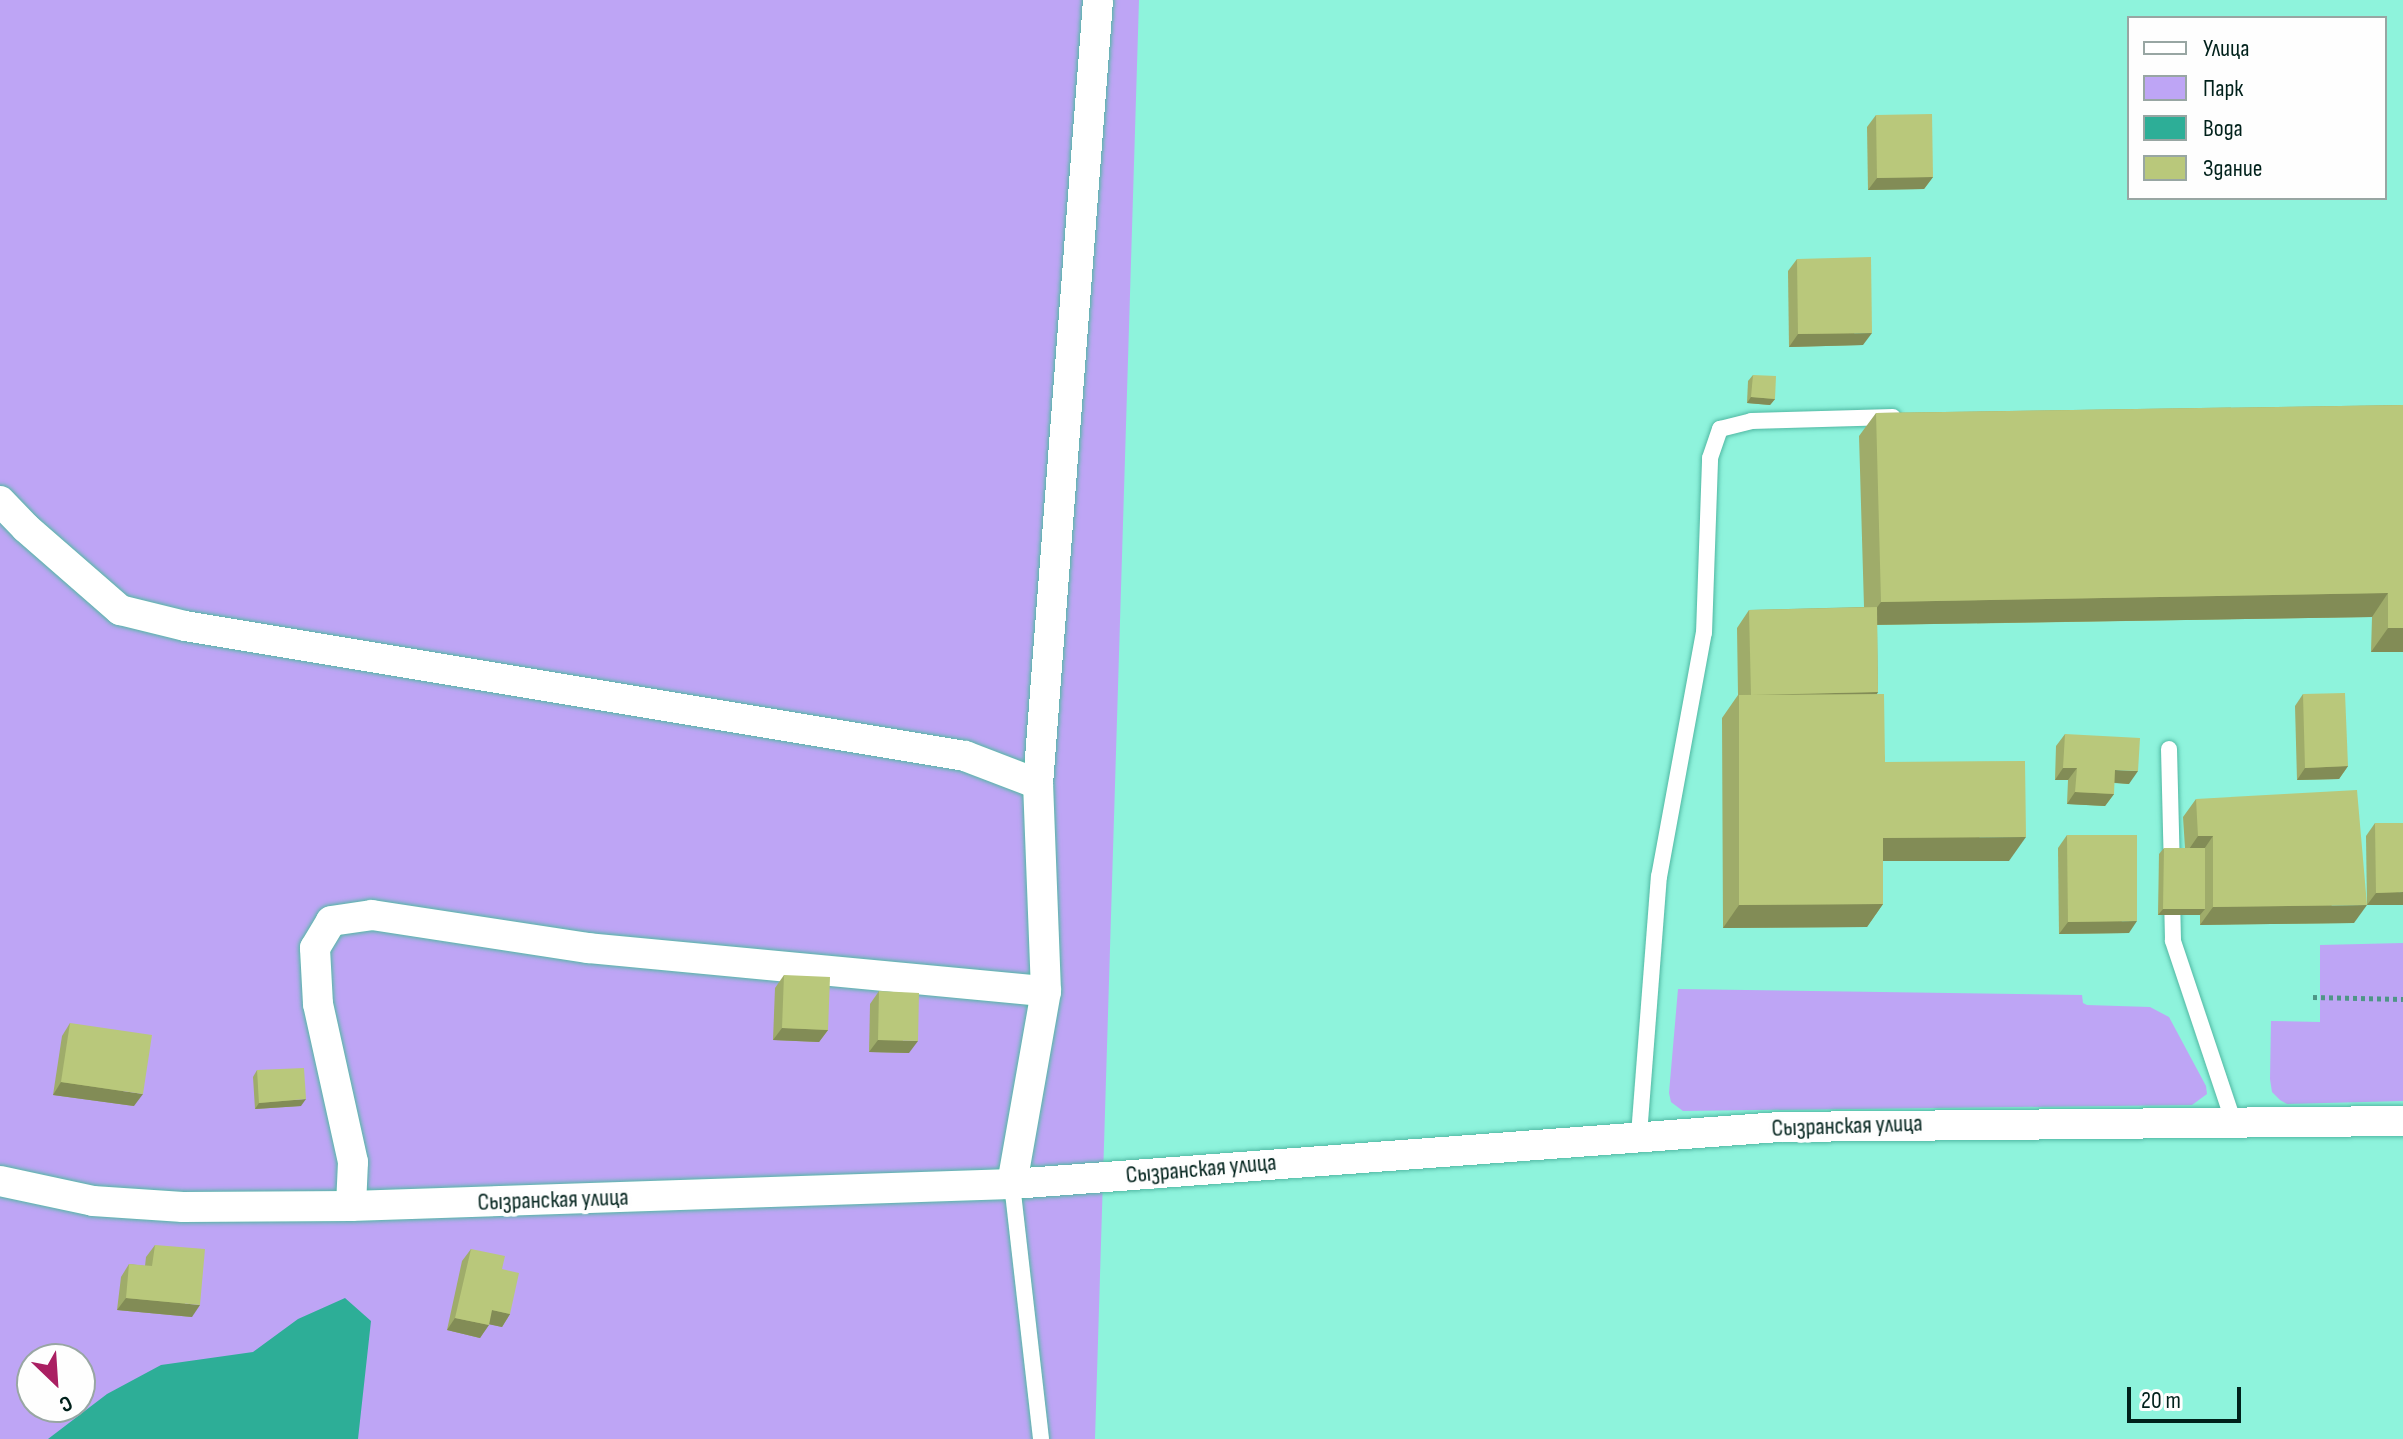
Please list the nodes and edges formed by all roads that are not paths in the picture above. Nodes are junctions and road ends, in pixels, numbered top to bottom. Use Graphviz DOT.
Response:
graph roads {
  1 [pos="1098,0"];
  2 [pos="1910,417"];
  3 [pos="0,501"];
  4 [pos="2169,749"];
  5 [pos="1038,784"];
  6 [pos="1046,991"];
  7 [pos="2233,1120"];
  8 [pos="2403,1121"];
  9 [pos="1639,1135"];
  10 [pos="0,1181"];
  11 [pos="1012,1184"];
  12 [pos="351,1206"];
  13 [pos="1041,1439"];
  1 -- 5 [label="street"];
  2 -- 9 [label="lane"];
  3 -- 5 [label="street"];
  4 -- 7 [label="lane"];
  5 -- 6 [label="street"];
  6 -- 11 [label="street"];
  6 -- 12 [label="street"];
  7 -- 8 [label="street, Сызранская улица"];
  7 -- 9 [label="street, Сызранская улица"];
  9 -- 11 [label="street, Сызранская улица"];
  10 -- 12 [label="street, Сызранская улица"];
  11 -- 12 [label="street, Сызранская улица"];
  11 -- 13 [label="lane"];
}
